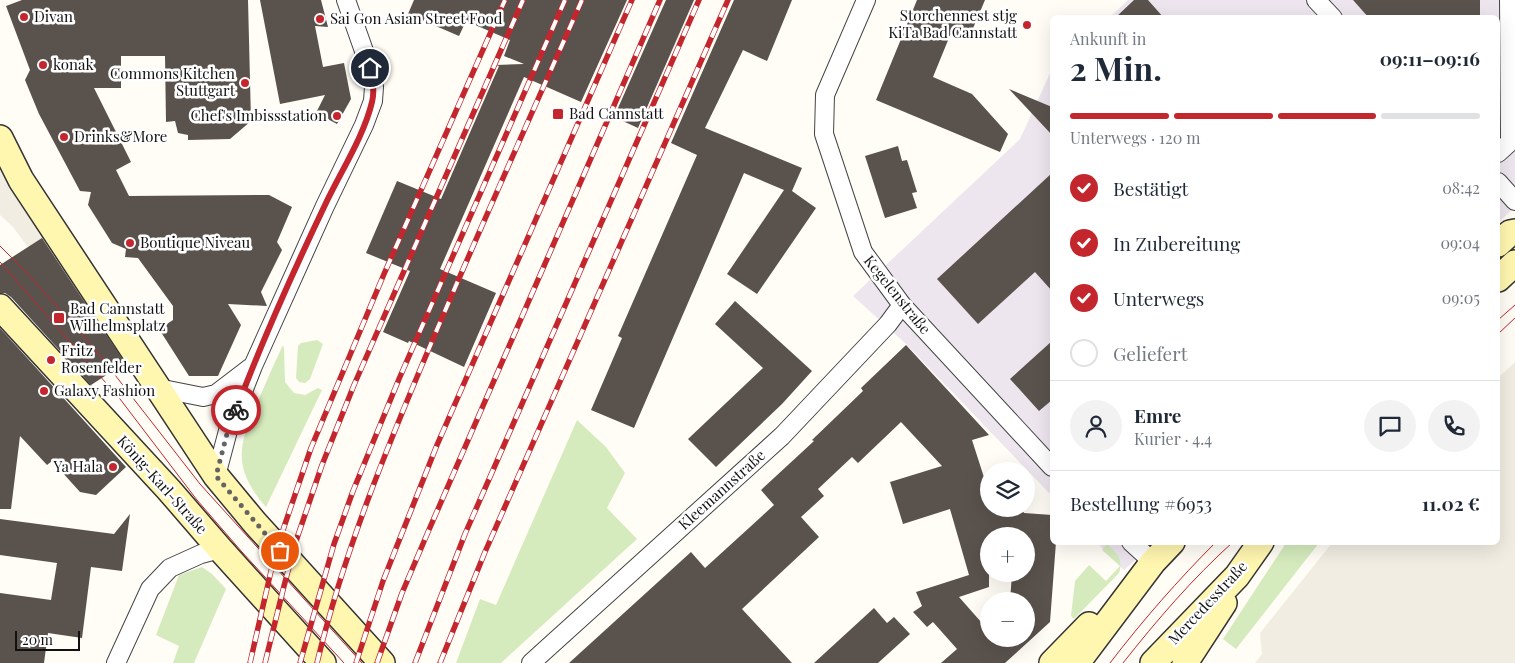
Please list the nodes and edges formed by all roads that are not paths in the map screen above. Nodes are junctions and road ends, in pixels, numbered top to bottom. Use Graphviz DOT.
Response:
graph roads {
  1 [pos="346,0"];
  2 [pos="866,0"];
  3 [pos="1316,0"];
  4 [pos="1509,0"];
  5 [pos="1330,15"];
  6 [pos="0,138"];
  7 [pos="1508,147"];
  8 [pos="1500,184"];
  9 [pos="1515,201"];
  10 [pos="1515,232"];
  11 [pos="1500,242"];
  12 [pos="1515,263"];
  13 [pos="1500,277"];
  14 [pos="902,305"];
  15 [pos="0,307"];
  16 [pos="253,366"];
  17 [pos="158,388"];
  18 [pos="1050,465"];
  19 [pos="216,476"];
  20 [pos="1134,545"];
  21 [pos="1169,545"];
  22 [pos="1259,545"];
  23 [pos="220,549"];
  24 [pos="1153,562"];
  25 [pos="1237,576"];
  26 [pos="116,663"];
  27 [pos="324,663"];
  28 [pos="382,663"];
  29 [pos="531,663"];
  30 [pos="1052,663"];
  31 [pos="1077,663"];
  32 [pos="1153,663"];
  33 [pos="1185,663"];
  1 -- 16 [label="street"];
  2 -- 14 [label="street, Kegelenstraße"];
  3 -- 5 [label="street"];
  4 -- 7 [label="street"];
  6 -- 17 [label="main road"];
  8 -- 9 [label="street"];
  10 -- 11 [label="main road"];
  12 -- 13 [label="main road"];
  14 -- 18 [label="street, Kegelenstraße"];
  14 -- 29 [label="street, Kleemannstraße"];
  15 -- 23 [label="main road, König-Karl-Straße"];
  16 -- 17 [label="street"];
  16 -- 19 [label="street"];
  17 -- 19 [label="main road"];
  19 -- 28 [label="main road"];
  20 -- 24 [label="street"];
  21 -- 24 [label="main road"];
  22 -- 25 [label="main road, Mercedesstraße"];
  23 -- 26 [label="street"];
  23 -- 27 [label="main road, König-Karl-Straße"];
  24 -- 30 [label="main road"];
  24 -- 31 [label="main road"];
  25 -- 32 [label="main road, Mercedesstraße"];
  25 -- 33 [label="main road"];
}
